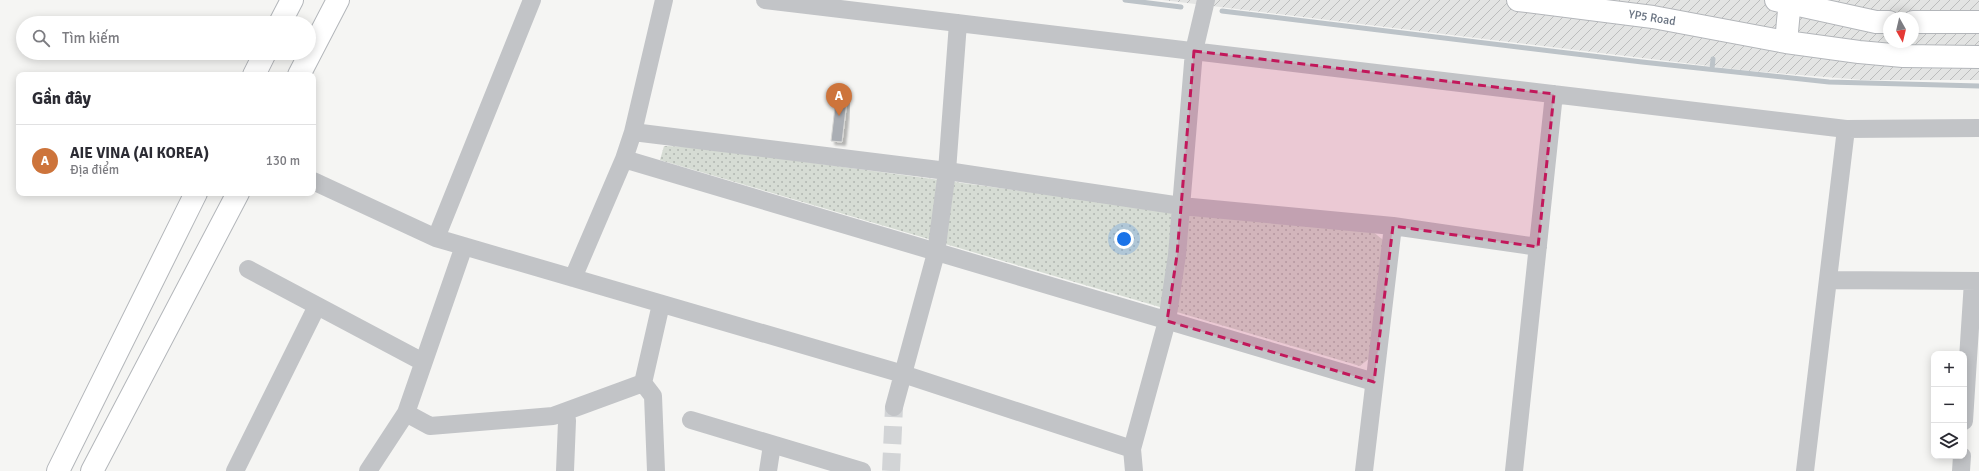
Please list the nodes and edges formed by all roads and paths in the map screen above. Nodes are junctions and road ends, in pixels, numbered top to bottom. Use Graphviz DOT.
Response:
graph roads {
  1 [pos="292,0"];
  2 [pos="338,0"];
  3 [pos="532,0"];
  4 [pos="664,0"];
  5 [pos="765,0"];
  6 [pos="1206,0"];
  7 [pos="1518,0"];
  8 [pos="1785,1"];
  9 [pos="1654,9"];
  10 [pos="284,16"];
  11 [pos="1883,22"];
  12 [pos="1919,22"];
  13 [pos="1979,22"];
  14 [pos="958,23"];
  15 [pos="316,42"];
  16 [pos="1786,42"];
  17 [pos="1194,52"];
  18 [pos="1979,57"];
  19 [pos="262,60"];
  20 [pos="307,60"];
  21 [pos="256,72"];
  22 [pos="301,72"];
  23 [pos="1554,94"];
  24 [pos="1979,128"];
  25 [pos="1846,130"];
  26 [pos="633,132"];
  27 [pos="624,160"];
  28 [pos="947,171"];
  29 [pos="316,182"];
  30 [pos="195,196"];
  31 [pos="236,196"];
  32 [pos="1182,206"];
  33 [pos="1393,226"];
  34 [pos="436,238"];
  35 [pos="464,246"];
  36 [pos="1538,247"];
  37 [pos="936,253"];
  38 [pos="248,269"];
  39 [pos="573,278"];
  40 [pos="1828,280"];
  41 [pos="1976,282"];
  42 [pos="661,304"];
  43 [pos="318,306"];
  44 [pos="1167,320"];
  45 [pos="423,362"];
  46 [pos="903,374"];
  47 [pos="1374,382"];
  48 [pos="643,383"];
  49 [pos="1967,387"];
  50 [pos="894,407"];
  51 [pos="566,412"];
  52 [pos="406,413"];
  53 [pos="691,420"];
  54 [pos="772,444"];
  55 [pos="1132,449"];
  56 [pos="1962,459"];
  57 [pos="1138,470"];
  58 [pos="58,471"];
  59 [pos="92,471"];
  60 [pos="235,471"];
  61 [pos="368,471"];
  62 [pos="565,471"];
  63 [pos="656,471"];
  64 [pos="768,471"];
  65 [pos="862,471"];
  66 [pos="1364,471"];
  67 [pos="1514,471"];
  68 [pos="1805,471"];
  69 [pos="1961,471"];
  1 -- 10 [label="main road"];
  2 -- 15 [label="main road"];
  3 -- 34 [label="street"];
  4 -- 26 [label="street"];
  5 -- 14 [label="street"];
  6 -- 17 [label="street"];
  7 -- 9 [label="main road, YP5 Road"];
  8 -- 11 [label="main road"];
  8 -- 16 [label="main road"];
  9 -- 16 [label="main road, YP5 Road"];
  12 -- 13 [label="main road"];
  14 -- 17 [label="street"];
  14 -- 28 [label="street"];
  16 -- 18 [label="main road, YP5 Road"];
  17 -- 23 [label="street"];
  17 -- 32 [label="street"];
  19 -- 21 [label="main road"];
  20 -- 22 [label="main road"];
  23 -- 25 [label="street"];
  23 -- 36 [label="street"];
  24 -- 25 [label="street"];
  25 -- 40 [label="street"];
  26 -- 27 [label="street"];
  26 -- 28 [label="street"];
  27 -- 37 [label="street"];
  27 -- 39 [label="street"];
  28 -- 32 [label="street"];
  28 -- 37 [label="street"];
  29 -- 34 [label="street"];
  30 -- 58 [label="main road"];
  31 -- 59 [label="main road"];
  32 -- 33 [label="street"];
  32 -- 44 [label="street"];
  33 -- 36 [label="street"];
  33 -- 47 [label="street"];
  34 -- 35 [label="street"];
  35 -- 39 [label="street"];
  35 -- 45 [label="street"];
  36 -- 67 [label="street"];
  37 -- 44 [label="street"];
  37 -- 46 [label="street"];
  38 -- 43 [label="street"];
  39 -- 42 [label="street"];
  40 -- 41 [label="street"];
  40 -- 68 [label="street"];
  41 -- 49 [label="street"];
  42 -- 46 [label="street"];
  42 -- 48 [label="street"];
  43 -- 45 [label="street"];
  43 -- 60 [label="street"];
  44 -- 47 [label="street"];
  44 -- 55 [label="street"];
  45 -- 52 [label="street"];
  46 -- 50 [label="street"];
  46 -- 55 [label="street"];
  47 -- 66 [label="street"];
  48 -- 51 [label="street"];
  48 -- 63 [label="street"];
  51 -- 52 [label="street"];
  51 -- 62 [label="street"];
  52 -- 61 [label="street"];
  53 -- 54 [label="street"];
  54 -- 64 [label="street"];
  54 -- 65 [label="street"];
  55 -- 57 [label="street"];
  56 -- 69 [label="street"];
}
